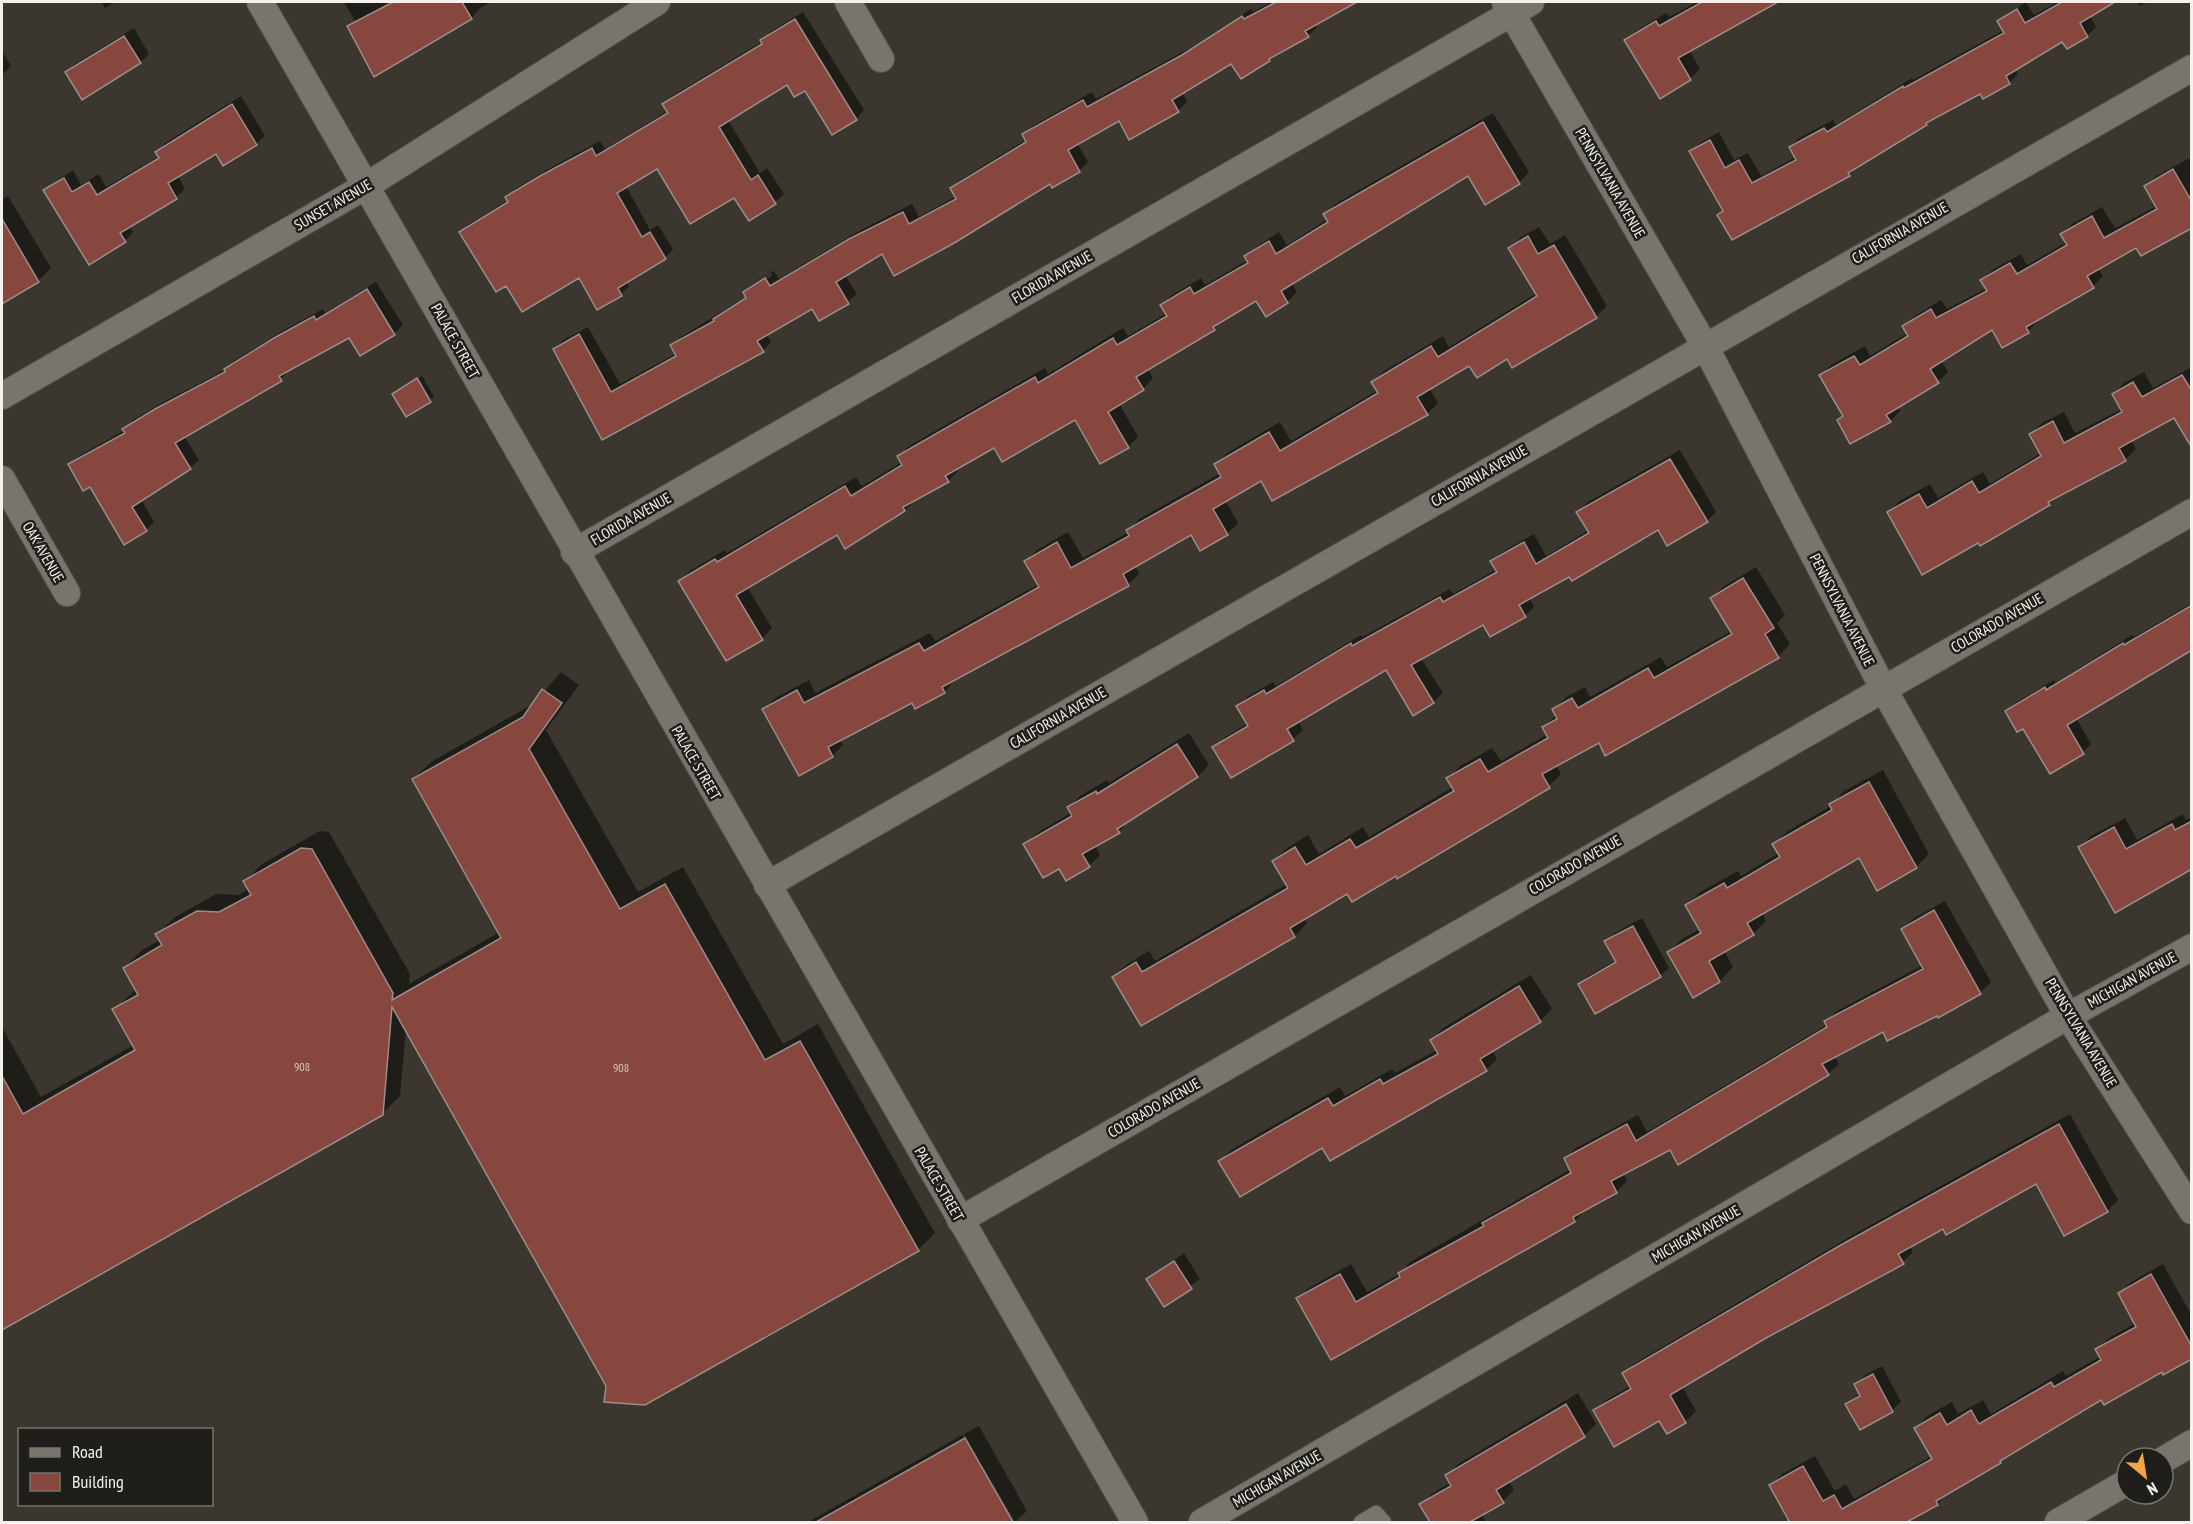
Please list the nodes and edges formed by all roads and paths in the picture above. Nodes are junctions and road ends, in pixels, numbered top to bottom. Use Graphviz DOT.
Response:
graph roads {
  1 [pos="260,2"];
  2 [pos="657,2"];
  3 [pos="848,2"];
  4 [pos="1516,5"];
  5 [pos="881,59"];
  6 [pos="2192,68"];
  7 [pos="366,186"];
  8 [pos="1705,346"];
  9 [pos="2,396"];
  10 [pos="2,479"];
  11 [pos="2192,512"];
  12 [pos="574,552"];
  13 [pos="67,593"];
  14 [pos="1883,688"];
  15 [pos="767,885"];
  16 [pos="2192,947"];
  17 [pos="2068,1016"];
  18 [pos="2192,1211"];
  19 [pos="960,1220"];
  20 [pos="2192,1443"];
  21 [pos="2175,1453"];
  22 [pos="2115,1489"];
  23 [pos="1135,1522"];
  24 [pos="1202,1522"];
  25 [pos="1361,1522"];
  26 [pos="1384,1522"];
  27 [pos="2058,1522"];
  1 -- 7 [label="street, PALACE STREET"];
  2 -- 7 [label="street, SUNSET AVENUE"];
  3 -- 5 [label="street"];
  4 -- 8 [label="street, PENNSYLVANIA AVENUE"];
  4 -- 12 [label="street, FLORIDA AVENUE"];
  6 -- 8 [label="street, CALIFORNIA AVENUE"];
  7 -- 9 [label="street, SUNSET AVENUE"];
  7 -- 12 [label="street, PALACE STREET"];
  8 -- 14 [label="street, PENNSYLVANIA AVENUE"];
  8 -- 15 [label="street, CALIFORNIA AVENUE"];
  10 -- 13 [label="street, OAK AVENUE"];
  11 -- 14 [label="street, COLORADO AVENUE"];
  12 -- 15 [label="street, PALACE STREET"];
  14 -- 17 [label="street, PENNSYLVANIA AVENUE"];
  14 -- 19 [label="street, COLORADO AVENUE"];
  15 -- 19 [label="street, PALACE STREET"];
  16 -- 17 [label="street, MICHIGAN AVENUE"];
  17 -- 18 [label="street, PENNSYLVANIA AVENUE"];
  17 -- 24 [label="street, MICHIGAN AVENUE"];
  19 -- 23 [label="street, PALACE STREET"];
  20 -- 21 [label="street"];
  22 -- 27 [label="street"];
  25 -- 26 [label="lane"];
}
